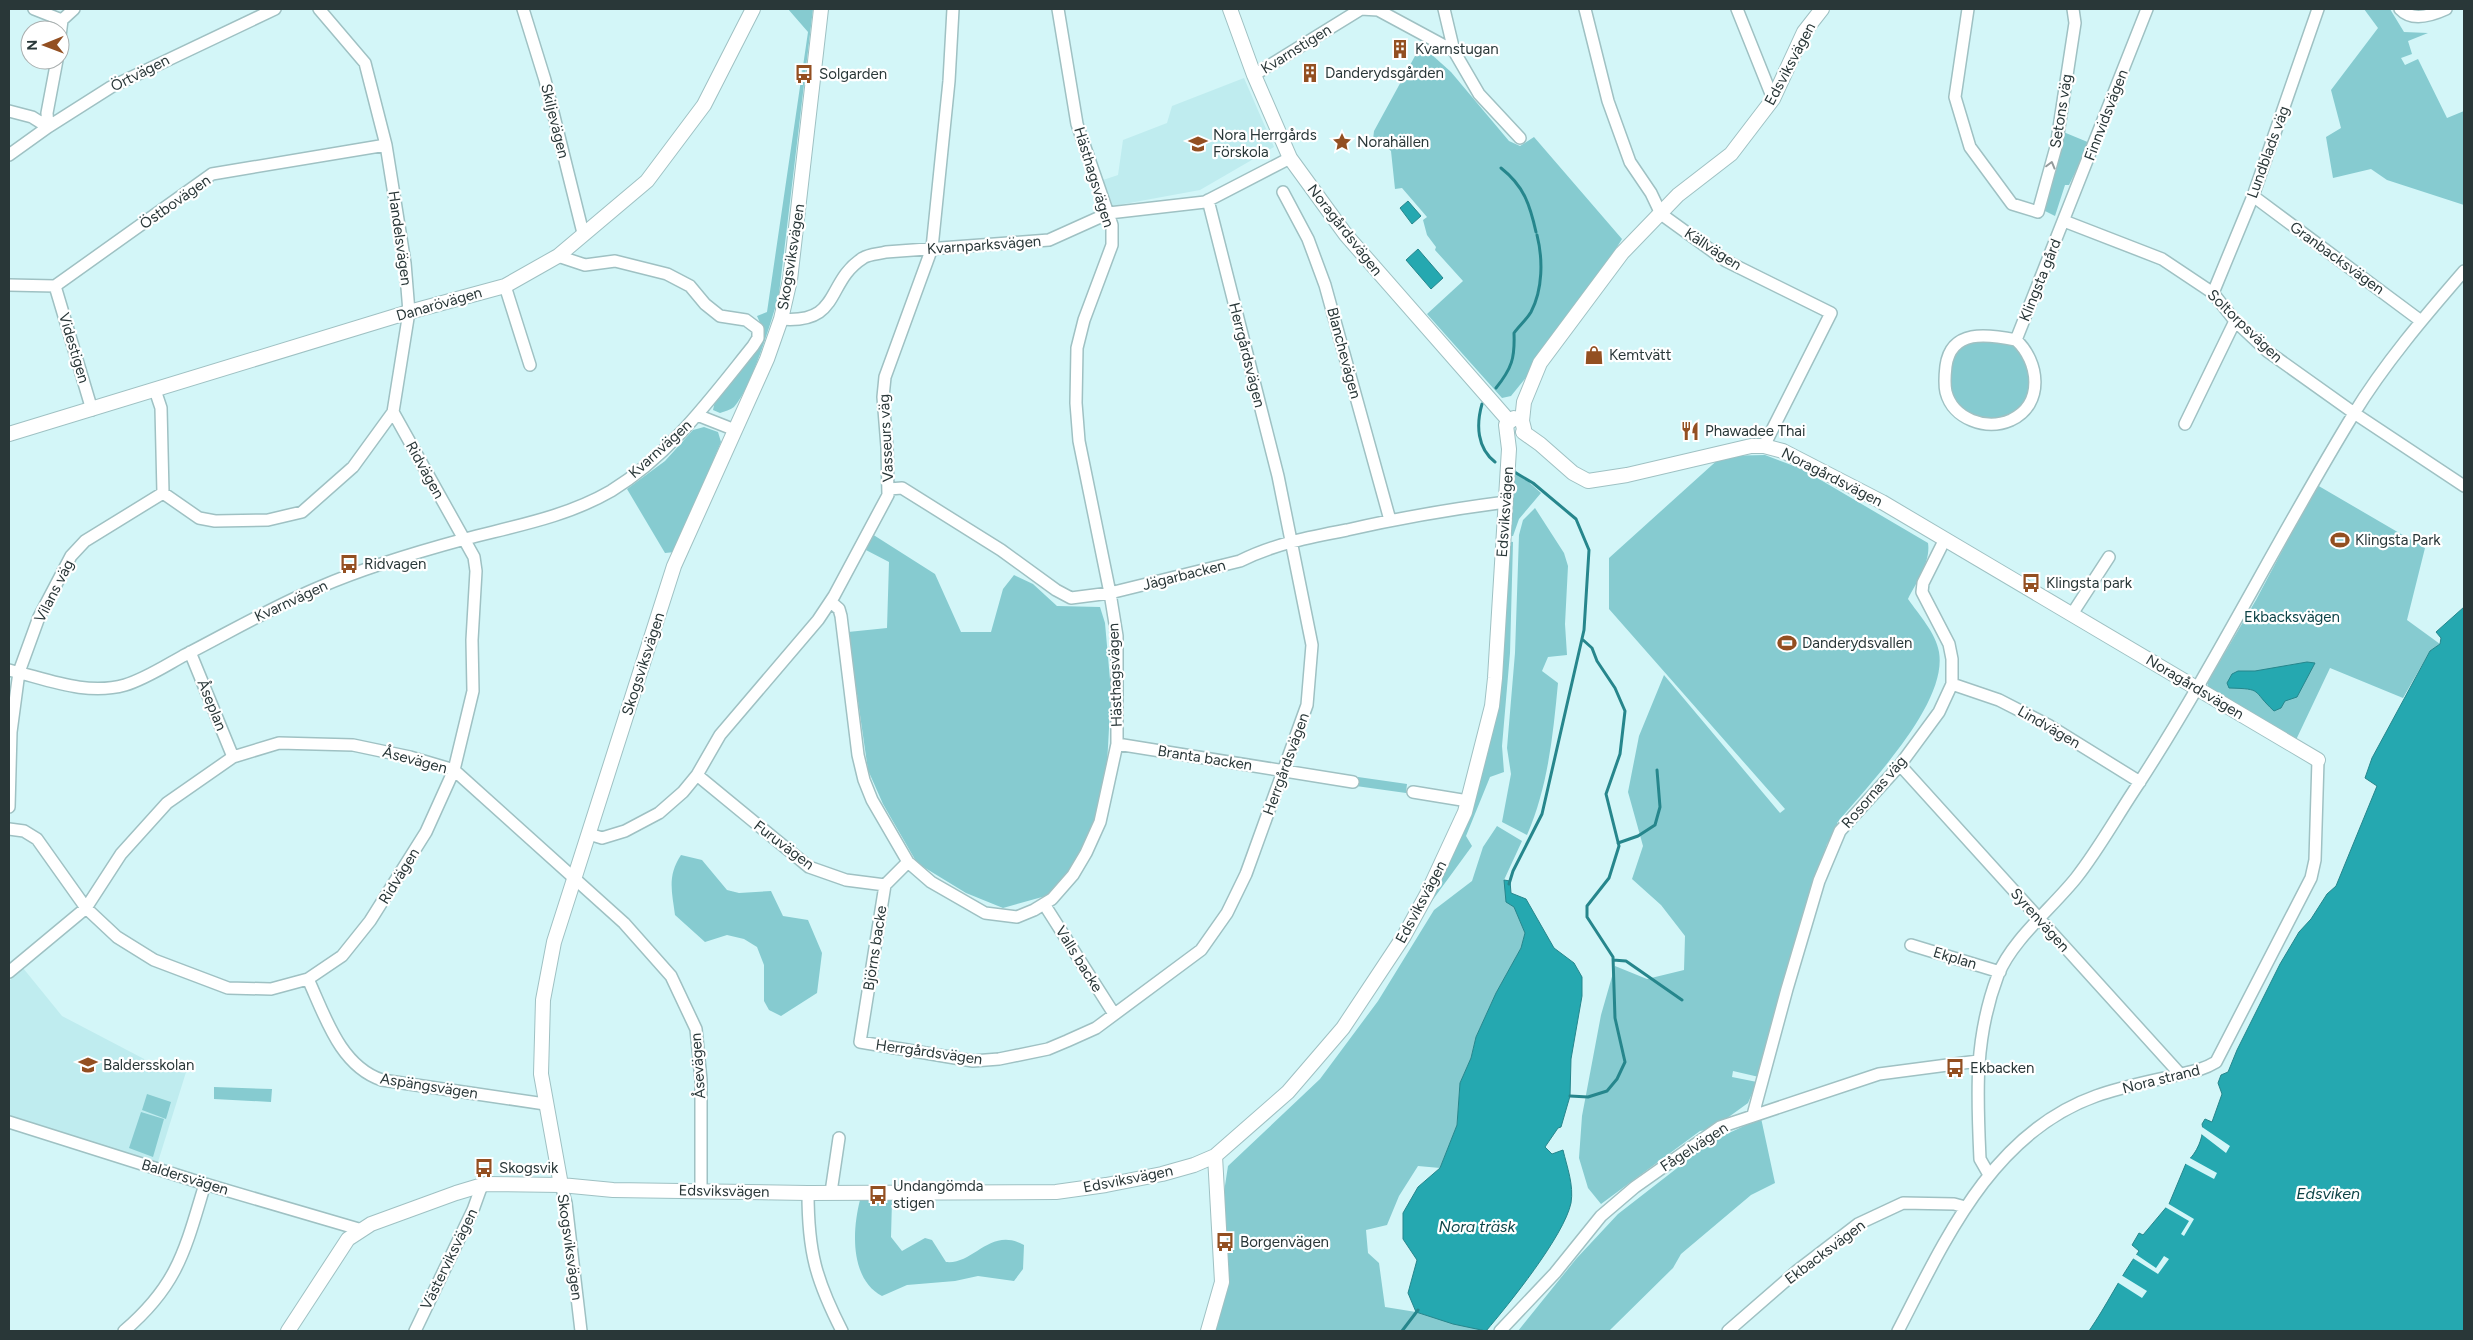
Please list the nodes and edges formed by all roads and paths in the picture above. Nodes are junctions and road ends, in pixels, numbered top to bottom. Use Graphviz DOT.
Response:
graph roads {
  1 [pos="34,9"];
  2 [pos="74,9"];
  3 [pos="275,9"];
  4 [pos="319,9"];
  5 [pos="523,9"];
  6 [pos="753,9"];
  7 [pos="821,9"];
  8 [pos="953,9"];
  9 [pos="1058,9"];
  10 [pos="1230,9"];
  11 [pos="1444,9"];
  12 [pos="1585,9"];
  13 [pos="1737,9"];
  14 [pos="1822,9"];
  15 [pos="1968,9"];
  16 [pos="2073,9"];
  17 [pos="2147,9"];
  18 [pos="2318,9"];
  19 [pos="2400,9"];
  20 [pos="2446,9"];
  21 [pos="62,20"];
  22 [pos="1454,51"];
  23 [pos="54,70"];
  24 [pos="1254,75"];
  25 [pos="1773,99"];
  26 [pos="9,111"];
  27 [pos="48,127"];
  28 [pos="1520,138"];
  29 [pos="386,145"];
  30 [pos="9,155"];
  31 [pos="1290,158"];
  32 [pos="1283,192"];
  33 [pos="2252,196"];
  34 [pos="1208,200"];
  35 [pos="1109,213"];
  36 [pos="1661,214"];
  37 [pos="2064,221"];
  38 [pos="583,233"];
  39 [pos="932,248"];
  40 [pos="558,256"];
  41 [pos="2464,271"];
  42 [pos="9,285"];
  43 [pos="55,286"];
  44 [pos="505,286"];
  45 [pos="2213,293"];
  46 [pos="409,312"];
  47 [pos="781,319"];
  48 [pos="2236,321"];
  49 [pos="2422,321"];
  50 [pos="2016,340"];
  51 [pos="530,365"];
  52 [pos="155,390"];
  53 [pos="92,410"];
  54 [pos="393,412"];
  55 [pos="2354,413"];
  56 [pos="697,415"];
  57 [pos="2185,424"];
  58 [pos="1516,427"];
  59 [pos="735,430"];
  60 [pos="9,434"];
  61 [pos="1764,446"];
  62 [pos="2464,486"];
  63 [pos="889,489"];
  64 [pos="163,492"];
  65 [pos="1506,502"];
  66 [pos="1390,520"];
  67 [pos="463,539"];
  68 [pos="1944,541"];
  69 [pos="1291,542"];
  70 [pos="2109,557"];
  71 [pos="1110,592"];
  72 [pos="831,602"];
  73 [pos="2072,614"];
  74 [pos="190,652"];
  75 [pos="14,671"];
  76 [pos="1952,684"];
  77 [pos="2197,688"];
  78 [pos="1117,744"];
  79 [pos="233,758"];
  80 [pos="2318,760"];
  81 [pos="1900,765"];
  82 [pos="454,770"];
  83 [pos="1282,771"];
  84 [pos="697,775"];
  85 [pos="1352,782"];
  86 [pos="2140,782"];
  87 [pos="1412,792"];
  88 [pos="1468,801"];
  89 [pos="9,807"];
  90 [pos="9,829"];
  91 [pos="589,834"];
  92 [pos="908,862"];
  93 [pos="574,876"];
  94 [pos="885,885"];
  95 [pos="1044,904"];
  96 [pos="86,908"];
  97 [pos="2040,919"];
  98 [pos="1911,945"];
  99 [pos="9,972"];
  100 [pos="2000,972"];
  101 [pos="308,979"];
  102 [pos="1114,1014"];
  103 [pos="860,1042"];
  104 [pos="1978,1061"];
  105 [pos="2180,1074"];
  106 [pos="545,1104"];
  107 [pos="1753,1115"];
  108 [pos="9,1122"];
  109 [pos="839,1138"];
  110 [pos="1215,1156"];
  111 [pos="1988,1173"];
  112 [pos="205,1184"];
  113 [pos="561,1185"];
  114 [pos="482,1186"];
  115 [pos="701,1190"];
  116 [pos="830,1192"];
  117 [pos="808,1193"];
  118 [pos="1965,1207"];
  119 [pos="362,1230"];
  120 [pos="124,1331"];
  121 [pos="288,1331"];
  122 [pos="414,1331"];
  123 [pos="581,1331"];
  124 [pos="842,1331"];
  125 [pos="1208,1331"];
  126 [pos="1500,1331"];
  127 [pos="1728,1331"];
  128 [pos="1898,1331"];
  1 -- 21 [label="street"];
  2 -- 21 [label="street"];
  3 -- 27 [label="street, Örtvägen"];
  4 -- 29 [label="street, Handelsvägen"];
  5 -- 38 [label="street, Skiljevägen"];
  6 -- 38 [label="street, Danarövägen"];
  7 -- 47 [label="street, Skogsviksvägen"];
  8 -- 39 [label="street, Vasseurs väg"];
  9 -- 35 [label="street, Hästhagsvägen"];
  10 -- 24 [label="street, Noragårdsvägen"];
  11 -- 22 [label="street"];
  12 -- 36 [label="street, Källvägen"];
  13 -- 25 [label="street"];
  14 -- 25 [label="street, Edsviksvägen"];
  15 -- 16 [label="street, Setons väg, one-way"];
  17 -- 37 [label="street, Finnvidsvägen"];
  18 -- 33 [label="street, Lundblads väg"];
  19 -- 20 [label="street"];
  22 -- 24 [label="street, Kvarnstigen"];
  22 -- 28 [label="street"];
  23 -- 27 [label="street"];
  24 -- 31 [label="street, Noragårdsvägen"];
  25 -- 36 [label="street, Edsviksvägen"];
  26 -- 27 [label="street"];
  27 -- 30 [label="street, Örtvägen"];
  29 -- 43 [label="street, Östbovägen"];
  29 -- 46 [label="street, Handelsvägen"];
  31 -- 34 [label="street, Kvarnparksvägen"];
  31 -- 58 [label="street, Noragårdsvägen"];
  32 -- 66 [label="street, Blanchevägen"];
  33 -- 45 [label="street, Lundblads väg"];
  33 -- 49 [label="street, Granbacksvägen"];
  34 -- 35 [label="street, Kvarnparksvägen"];
  34 -- 69 [label="street, Herrgårdsvägen"];
  35 -- 39 [label="street, Kvarnparksvägen"];
  35 -- 71 [label="street, Hästhagsvägen"];
  36 -- 58 [label="street, Edsviksvägen"];
  36 -- 61 [label="street, Källvägen"];
  37 -- 45 [label="street, Soltorpsvägen"];
  37 -- 50 [label="street, Klingsta gård"];
  38 -- 40 [label="street, Danarövägen"];
  39 -- 47 [label="street, Kvarnparksvägen"];
  39 -- 63 [label="street, Vasseurs väg"];
  40 -- 44 [label="street, Danarövägen"];
  40 -- 56 [label="street, Kvarnvägen"];
  41 -- 49 [label="street"];
  42 -- 43 [label="street"];
  43 -- 53 [label="street, Videstigen"];
  44 -- 46 [label="street, Danarövägen"];
  44 -- 51 [label="street"];
  45 -- 48 [label="street, Soltorpsvägen"];
  46 -- 52 [label="street, Danarövägen"];
  46 -- 54 [label="street, Handelsvägen"];
  47 -- 59 [label="street, Skogsviksvägen"];
  48 -- 55 [label="street, Soltorpsvägen"];
  48 -- 57 [label="street"];
  49 -- 55 [label="street"];
  50 -- 50 [label="street, Klingsta gård"];
  52 -- 53 [label="street, Danarövägen"];
  52 -- 64 [label="street"];
  53 -- 60 [label="street, Danarövägen"];
  54 -- 64 [label="street, Handelsvägen"];
  54 -- 67 [label="street, Ridvägen"];
  55 -- 62 [label="street, Soltorpsvägen"];
  55 -- 77 [label="street"];
  56 -- 59 [label="street, Kvarnvägen"];
  56 -- 67 [label="street, Kvarnvägen"];
  58 -- 61 [label="street, Noragårdsvägen"];
  58 -- 65 [label="street, Edsviksvägen"];
  59 -- 91 [label="street, Skogsviksvägen"];
  61 -- 68 [label="street, Noragårdsvägen"];
  63 -- 71 [label="street, Jägarbacken"];
  63 -- 72 [label="street, Vasseurs väg"];
  64 -- 75 [label="street, Vilans väg"];
  65 -- 66 [label="street, Jägarbacken"];
  65 -- 88 [label="street, Edsviksvägen"];
  66 -- 69 [label="street, Jägarbacken"];
  67 -- 74 [label="street, Kvarnvägen"];
  67 -- 82 [label="street, Ridvägen"];
  68 -- 73 [label="street, Noragårdsvägen"];
  68 -- 76 [label="street, Rosornas väg"];
  69 -- 71 [label="street, Jägarbacken"];
  69 -- 83 [label="street, Herrgårdsvägen"];
  70 -- 73 [label="street"];
  71 -- 78 [label="street, Hästhagsvägen"];
  72 -- 84 [label="street, Vasseurs väg"];
  72 -- 92 [label="street, Hästhagsvägen"];
  73 -- 77 [label="street, Noragårdsvägen"];
  74 -- 75 [label="street, Kvarnvägen"];
  74 -- 79 [label="street, Åseplan"];
  75 -- 89 [label="street, Vilans väg"];
  76 -- 81 [label="street, Rosornas väg"];
  76 -- 86 [label="street, Lindvägen"];
  77 -- 80 [label="street, Noragårdsvägen"];
  77 -- 86 [label="street"];
  78 -- 83 [label="street, Branta backen"];
  78 -- 95 [label="street, Hästhagsvägen"];
  79 -- 82 [label="street, Åsevägen"];
  79 -- 96 [label="street, Åsevägen"];
  80 -- 105 [label="street, Nora strand"];
  81 -- 97 [label="street, Syrenvägen"];
  81 -- 107 [label="street, Rosornas väg"];
  82 -- 93 [label="street, Åsevägen"];
  82 -- 101 [label="street, Ridvägen"];
  83 -- 85 [label="street, Branta backen"];
  83 -- 102 [label="street, Herrgårdsvägen"];
  84 -- 91 [label="street, Vasseurs väg"];
  84 -- 94 [label="street, Furuvägen"];
  86 -- 97 [label="street"];
  87 -- 88 [label="street"];
  88 -- 110 [label="street, Edsviksvägen"];
  90 -- 96 [label="street, Ridvägen"];
  91 -- 93 [label="street, Skogsviksvägen"];
  92 -- 94 [label="street, Björns backe"];
  92 -- 95 [label="street, Hästhagsvägen"];
  93 -- 106 [label="street, Skogsviksvägen"];
  93 -- 115 [label="street, Åsevägen"];
  94 -- 103 [label="street, Björns backe"];
  95 -- 102 [label="street, Valls backe"];
  96 -- 99 [label="street, Åsevägen"];
  96 -- 101 [label="street, Ridvägen"];
  97 -- 100 [label="street"];
  97 -- 105 [label="street, Syrenvägen"];
  98 -- 100 [label="street, Ekplan"];
  100 -- 104 [label="street"];
  101 -- 106 [label="street, Aspängsvägen"];
  102 -- 103 [label="street, Herrgårdsvägen"];
  104 -- 107 [label="street, Fågelvägen"];
  104 -- 111 [label="street"];
  105 -- 111 [label="street, Nora strand"];
  106 -- 113 [label="street, Skogsviksvägen"];
  107 -- 126 [label="street, Fågelvägen"];
  108 -- 112 [label="street, Baldersvägen"];
  109 -- 116 [label="street"];
  110 -- 116 [label="street, Edsviksvägen"];
  110 -- 125 [label="street"];
  111 -- 118 [label="street, Nora strand"];
  112 -- 119 [label="street, Baldersvägen"];
  112 -- 120 [label="street"];
  113 -- 114 [label="street, Edsviksvägen"];
  113 -- 115 [label="street, Edsviksvägen"];
  113 -- 123 [label="street, Skogsviksvägen"];
  114 -- 119 [label="street, Edsviksvägen"];
  114 -- 122 [label="street, Västerviksvägen"];
  115 -- 117 [label="street, Edsviksvägen"];
  116 -- 117 [label="street, Edsviksvägen"];
  117 -- 124 [label="street"];
  118 -- 127 [label="street, Ekbacksvägen"];
  118 -- 128 [label="street, Nora strand"];
  119 -- 121 [label="street, Edsviksvägen"];
}
